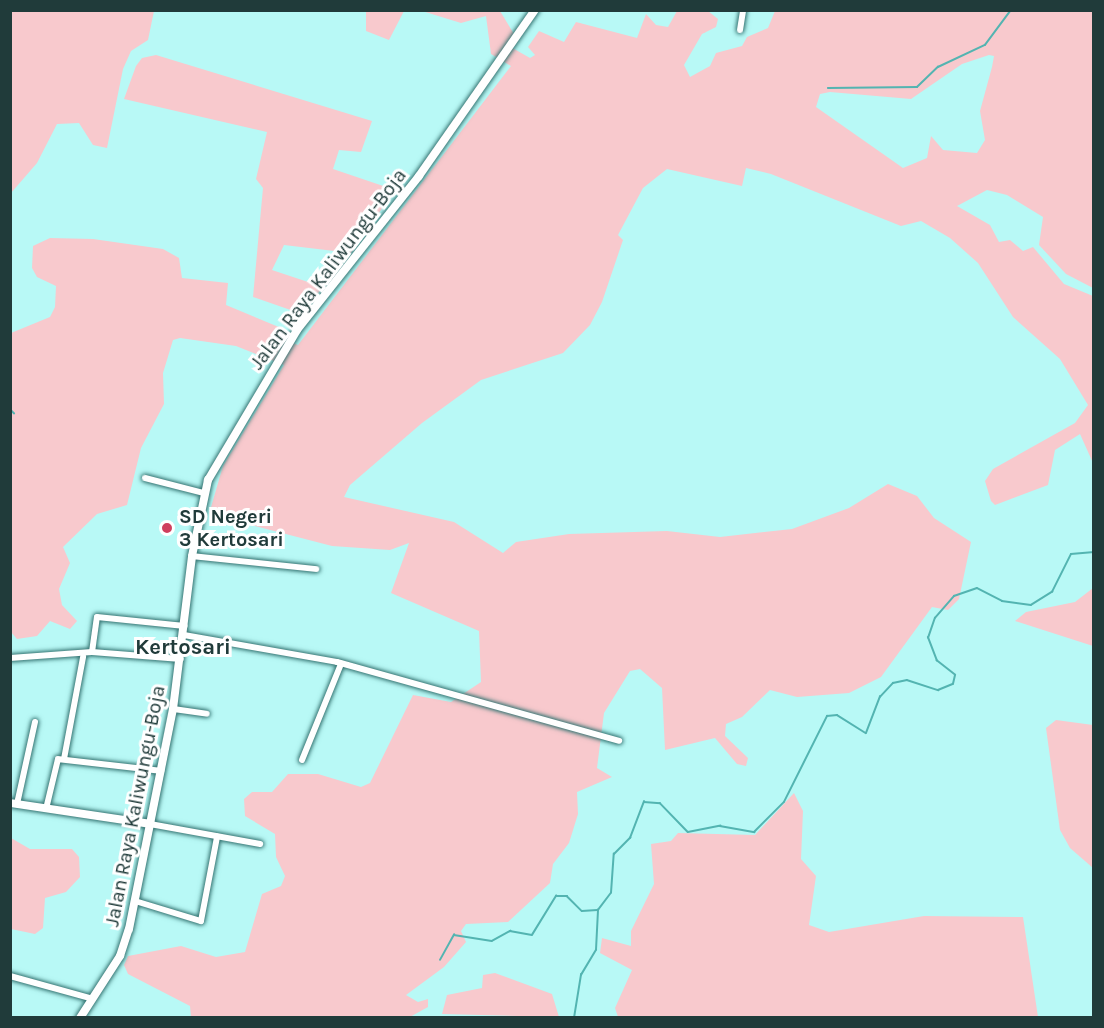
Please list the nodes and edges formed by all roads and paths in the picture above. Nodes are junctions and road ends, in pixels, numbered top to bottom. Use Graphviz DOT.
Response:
graph roads {
  1 [pos="535,10"];
  2 [pos="743,10"];
  3 [pos="740,30"];
  4 [pos="145,478"];
  5 [pos="204,493"];
  6 [pos="192,556"];
  7 [pos="316,569"];
  8 [pos="184,630"];
  9 [pos="92,652"];
  10 [pos="83,657"];
  11 [pos="10,658"];
  12 [pos="181,658"];
  13 [pos="341,664"];
  14 [pos="173,709"];
  15 [pos="207,714"];
  16 [pos="35,722"];
  17 [pos="619,741"];
  18 [pos="64,759"];
  19 [pos="302,760"];
  20 [pos="161,771"];
  21 [pos="14,804"];
  22 [pos="46,809"];
  23 [pos="150,824"];
  24 [pos="217,837"];
  25 [pos="260,844"];
  26 [pos="135,901"];
  27 [pos="10,976"];
  28 [pos="93,999"];
  29 [pos="80,1017"];
  1 -- 5 [label="main road, Jalan Raya Kaliwungu-Boja"];
  2 -- 3 [label="street"];
  4 -- 5 [label="street"];
  5 -- 6 [label="main road, Jalan Raya Kaliwungu-Boja"];
  6 -- 7 [label="street"];
  6 -- 8 [label="main road, Jalan Raya Kaliwungu-Boja"];
  8 -- 9 [label="street"];
  8 -- 12 [label="main road, Jalan Raya Kaliwungu-Boja"];
  8 -- 13 [label="street"];
  9 -- 10 [label="street"];
  9 -- 12 [label="street"];
  10 -- 11 [label="street"];
  10 -- 18 [label="street"];
  12 -- 14 [label="main road, Jalan Raya Kaliwungu-Boja"];
  13 -- 17 [label="street"];
  13 -- 19 [label="street"];
  14 -- 15 [label="street"];
  14 -- 20 [label="main road, Jalan Raya Kaliwungu-Boja"];
  16 -- 21 [label="street"];
  18 -- 20 [label="street"];
  18 -- 22 [label="street"];
  20 -- 23 [label="main road, Jalan Raya Kaliwungu-Boja"];
  21 -- 22 [label="main road"];
  22 -- 23 [label="main road"];
  23 -- 24 [label="street"];
  23 -- 26 [label="main road, Jalan Raya Kaliwungu-Boja"];
  24 -- 25 [label="street"];
  24 -- 26 [label="street"];
  26 -- 28 [label="main road, Jalan Raya Kaliwungu-Boja"];
  27 -- 28 [label="street"];
  28 -- 29 [label="main road, Jalan Raya Kaliwungu-Boja"];
}
